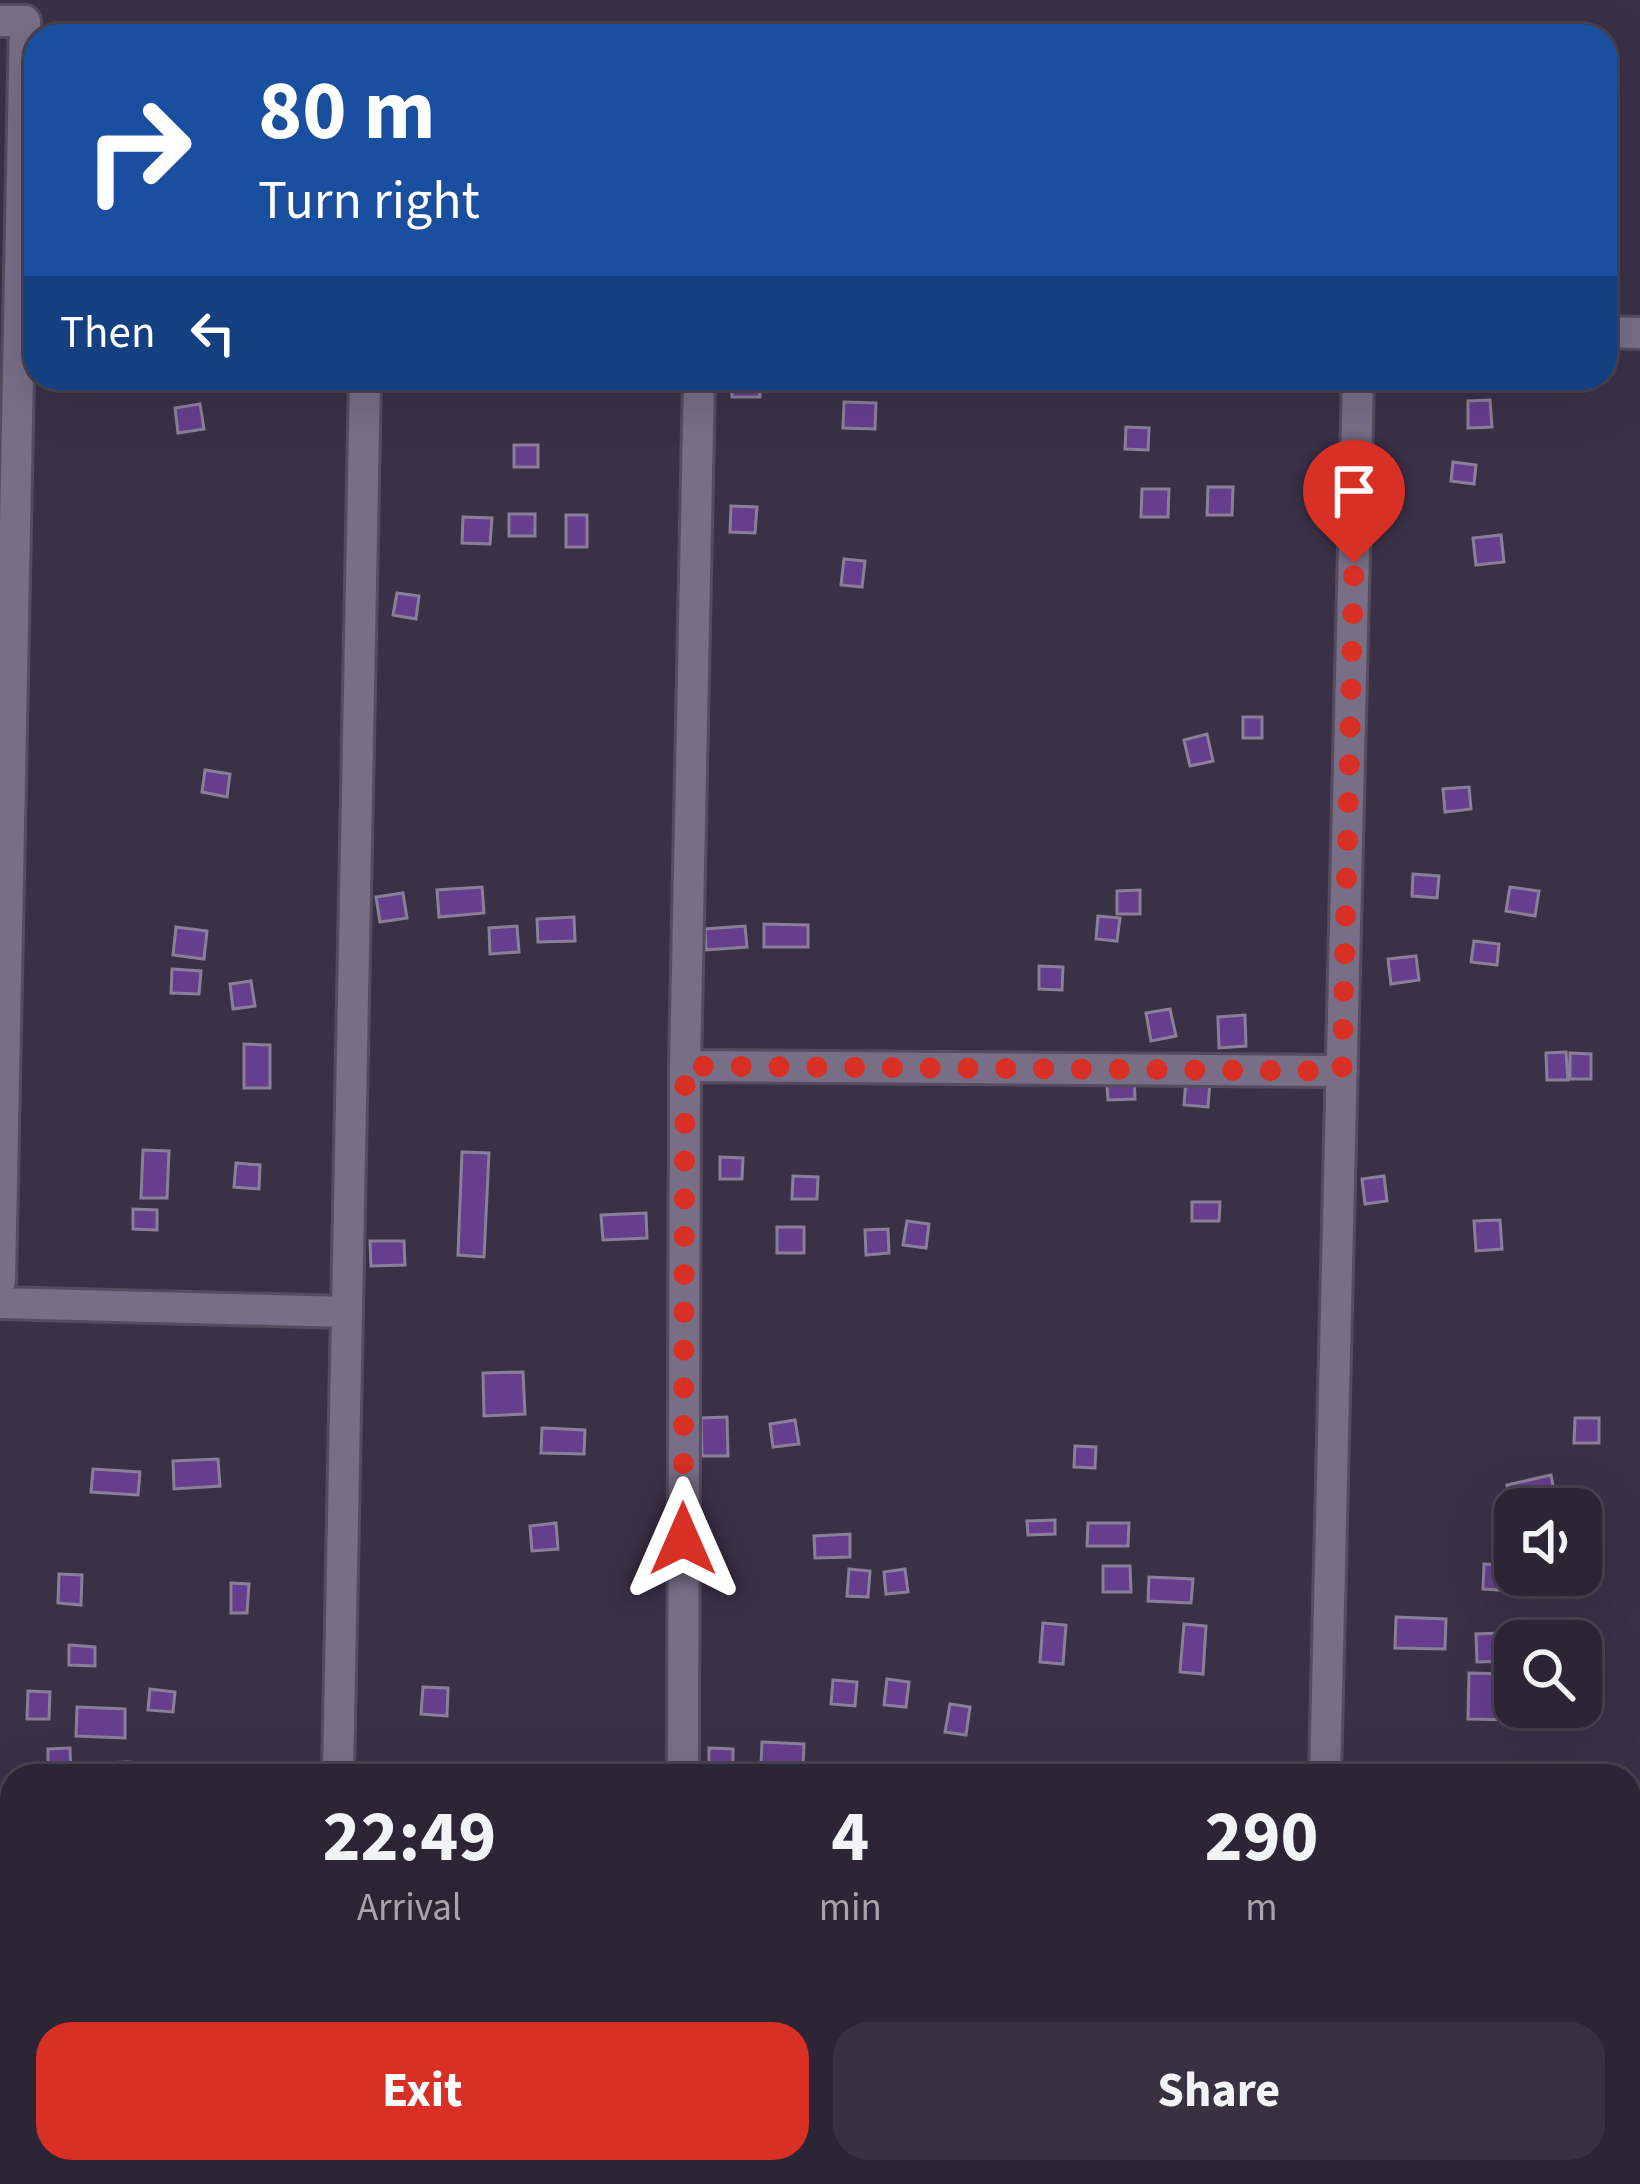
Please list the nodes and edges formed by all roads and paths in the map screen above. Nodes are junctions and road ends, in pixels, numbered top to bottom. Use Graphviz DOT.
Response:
graph roads {
  1 [pos="26,390"];
  2 [pos="365,390"];
  3 [pos="699,390"];
  4 [pos="1358,390"];
  5 [pos="685,1066"];
  6 [pos="1342,1071"];
  7 [pos="0,1281"];
  8 [pos="0,1303"];
  9 [pos="347,1312"];
  10 [pos="338,1764"];
  11 [pos="682,1764"];
  12 [pos="1325,1764"];
  1 -- 7 [label="street"];
  2 -- 9 [label="street"];
  3 -- 5 [label="street"];
  4 -- 6 [label="street"];
  5 -- 6 [label="street"];
  5 -- 11 [label="street"];
  6 -- 12 [label="street"];
  8 -- 9 [label="street"];
  9 -- 10 [label="street"];
}
